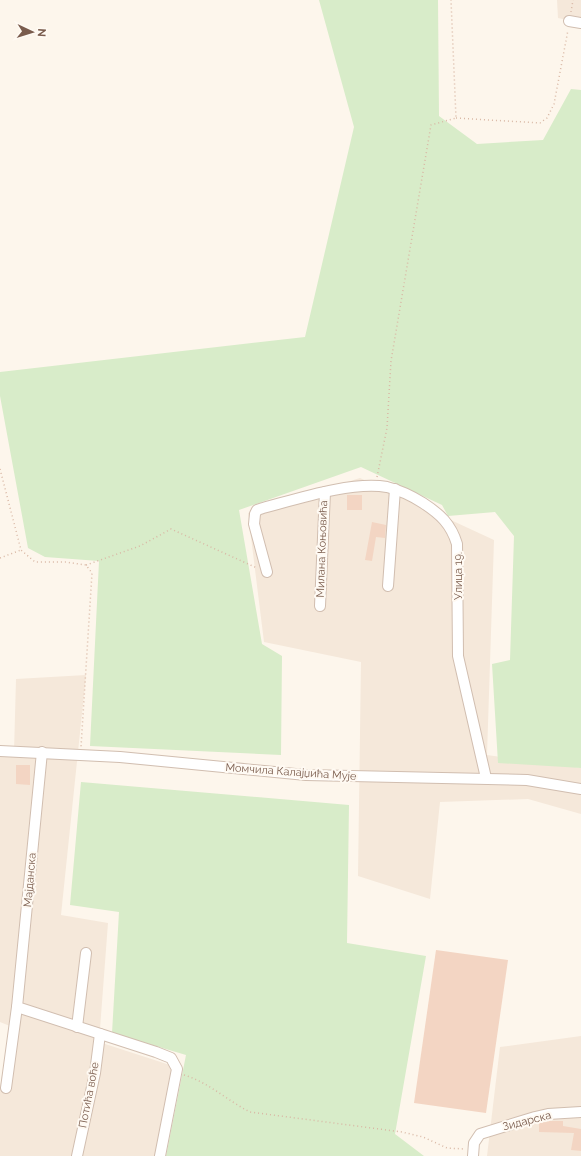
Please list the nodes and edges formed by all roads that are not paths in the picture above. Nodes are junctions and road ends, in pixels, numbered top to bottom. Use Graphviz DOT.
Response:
graph roads {
  1 [pos="570,21"];
  2 [pos="581,23"];
  3 [pos="394,489"];
  4 [pos="325,492"];
  5 [pos="267,572"];
  6 [pos="388,586"];
  7 [pos="320,606"];
  8 [pos="0,751"];
  9 [pos="42,752"];
  10 [pos="486,778"];
  11 [pos="581,789"];
  12 [pos="86,953"];
  13 [pos="17,1007"];
  14 [pos="77,1027"];
  15 [pos="100,1034"];
  16 [pos="6,1088"];
  17 [pos="581,1112"];
  18 [pos="473,1152"];
  19 [pos="77,1156"];
  20 [pos="160,1156"];
  1 -- 2 [label="street"];
  3 -- 4 [label="street, Улица 19."];
  3 -- 6 [label="street"];
  3 -- 10 [label="street, Улица 19."];
  4 -- 5 [label="street, Улица 19."];
  4 -- 7 [label="street, Милана Коњовића"];
  8 -- 9 [label="street, Момчила Калајџића Мује"];
  9 -- 10 [label="street, Момчила Калајџића Мује"];
  9 -- 13 [label="street, Мајданска"];
  10 -- 11 [label="street, Момчила Калајџића Мује"];
  12 -- 14 [label="street"];
  13 -- 14 [label="street"];
  13 -- 16 [label="street, Мајданска"];
  14 -- 15 [label="street"];
  15 -- 19 [label="street, Потића воће"];
  15 -- 20 [label="street"];
  17 -- 18 [label="street, Зидарска"];
}
